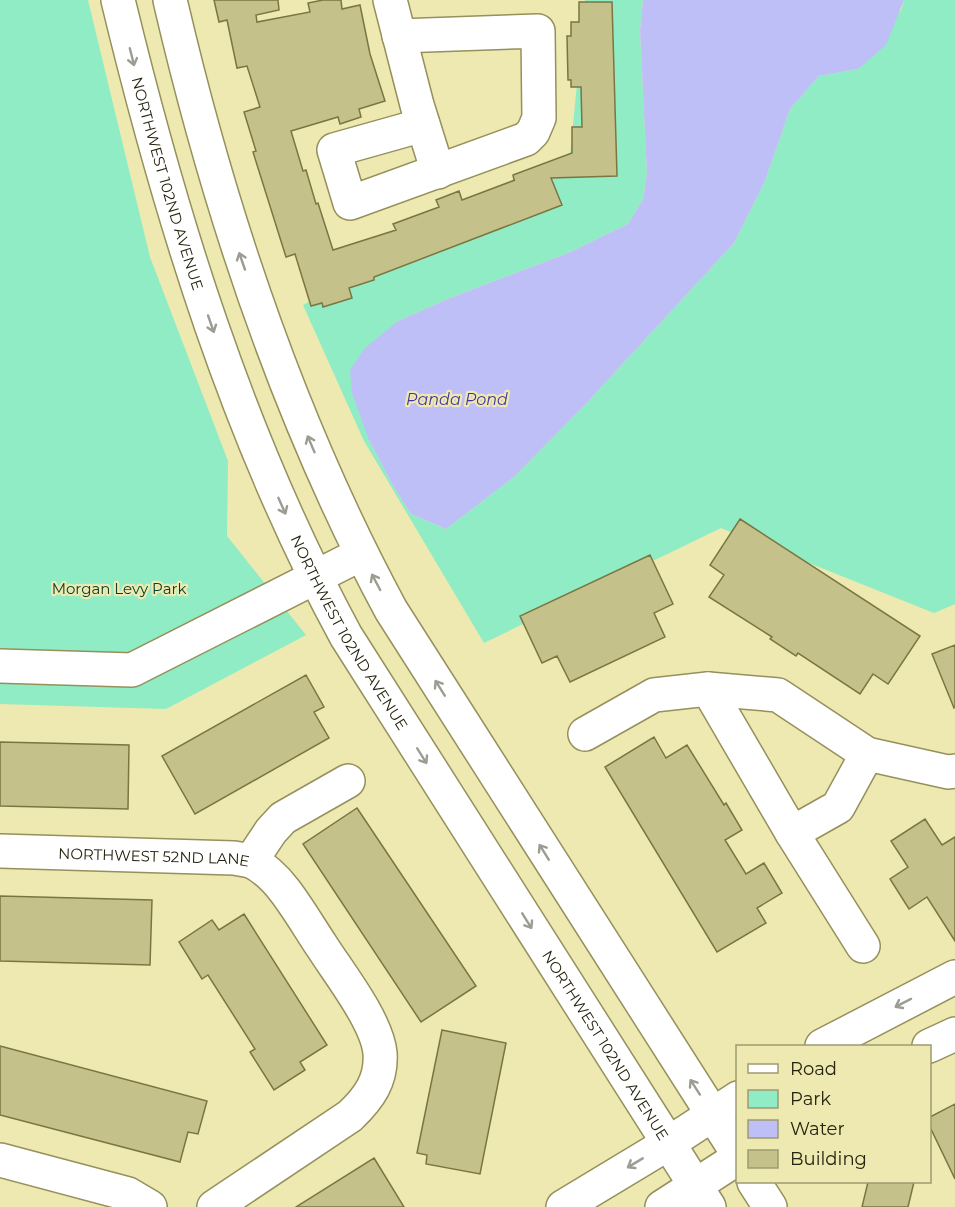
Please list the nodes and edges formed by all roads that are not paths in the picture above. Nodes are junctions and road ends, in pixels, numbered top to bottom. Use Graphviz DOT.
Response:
graph roads {
  1 [pos="118,0"];
  2 [pos="170,0"];
  3 [pos="390,0"];
  4 [pos="399,36"];
  5 [pos="423,125"];
  6 [pos="438,172"];
  7 [pos="360,554"];
  8 [pos="314,577"];
  9 [pos="0,666"];
  10 [pos="708,689"];
  11 [pos="585,734"];
  12 [pos="867,754"];
  13 [pos="955,771"];
  14 [pos="348,781"];
  15 [pos="792,833"];
  16 [pos="0,851"];
  17 [pos="251,861"];
  18 [pos="863,946"];
  19 [pos="955,977"];
  20 [pos="955,1034"];
  21 [pos="826,1045"];
  22 [pos="931,1046"];
  23 [pos="725,1106"];
  24 [pos="669,1143"];
  25 [pos="736,1148"];
  26 [pos="736,1158"];
  27 [pos="0,1160"];
  28 [pos="755,1183"];
  29 [pos="702,1196"];
  30 [pos="150,1207"];
  31 [pos="214,1207"];
  32 [pos="563,1207"];
  33 [pos="662,1207"];
  34 [pos="770,1207"];
  1 -- 8 [label="street, NORTHWEST 102ND AVENUE, one-way"];
  7 -- 2 [label="street, one-way"];
  3 -- 4 [label="street"];
  4 -- 5 [label="street"];
  4 -- 6 [label="street"];
  5 -- 6 [label="street"];
  5 -- 6 [label="street"];
  7 -- 8 [label="street"];
  23 -- 7 [label="street, one-way"];
  8 -- 9 [label="street"];
  8 -- 24 [label="street, NORTHWEST 102ND AVENUE, one-way"];
  10 -- 11 [label="street"];
  10 -- 12 [label="street"];
  10 -- 15 [label="street"];
  12 -- 13 [label="street"];
  12 -- 15 [label="street"];
  14 -- 17 [label="street, NORTHWEST 52ND LANE"];
  15 -- 18 [label="street"];
  16 -- 17 [label="street, NORTHWEST 52ND LANE"];
  17 -- 31 [label="street"];
  19 -- 21 [label="street, one-way"];
  20 -- 22 [label="street"];
  23 -- 24 [label="street"];
  23 -- 25 [label="street"];
  24 -- 29 [label="street, NORTHWEST 102ND AVENUE"];
  24 -- 32 [label="street, one-way"];
  26 -- 29 [label="street"];
  27 -- 30 [label="street"];
  28 -- 34 [label="street"];
  29 -- 33 [label="street"];
}
